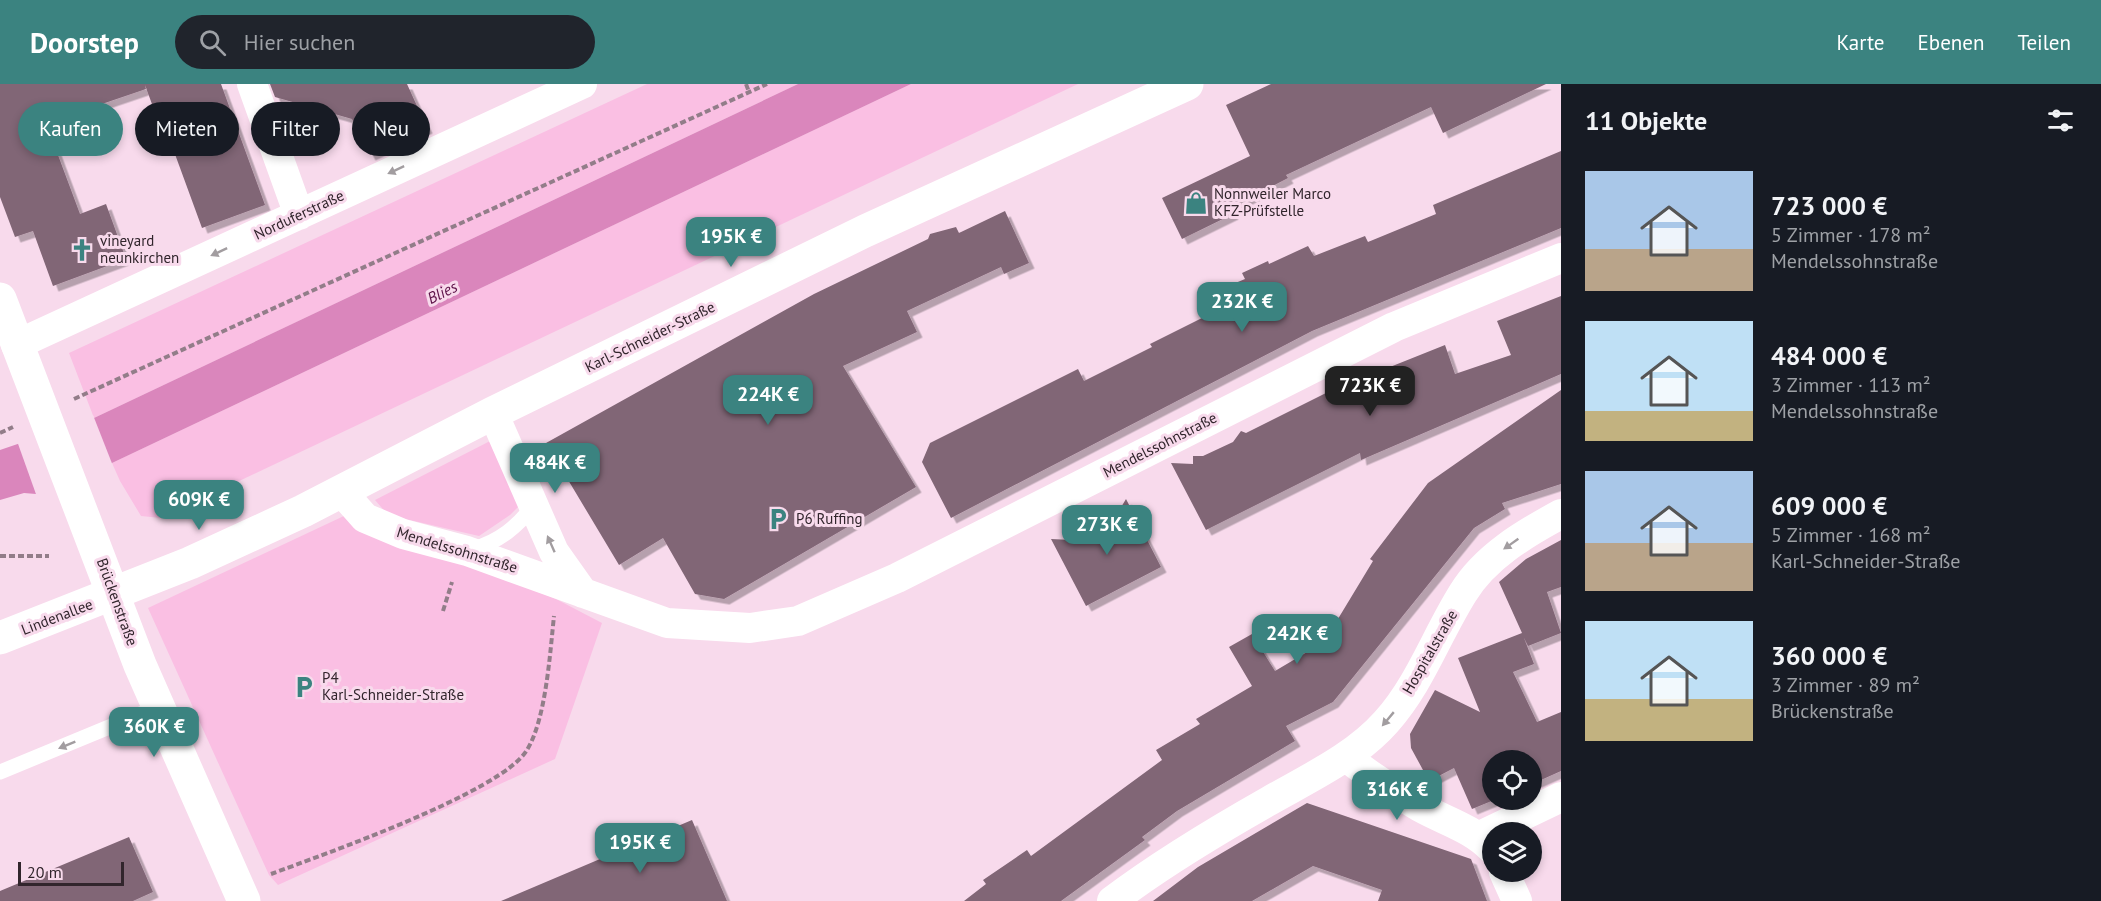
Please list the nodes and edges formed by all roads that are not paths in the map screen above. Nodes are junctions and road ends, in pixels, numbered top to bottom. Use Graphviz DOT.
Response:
graph roads {
  1 [pos="252,84"];
  2 [pos="582,84"];
  3 [pos="1187,84"];
  4 [pos="299,215"];
  5 [pos="1561,258"];
  6 [pos="0,298"];
  7 [pos="22,359"];
  8 [pos="493,414"];
  9 [pos="341,491"];
  10 [pos="534,505"];
  11 [pos="1561,514"];
  12 [pos="467,551"];
  13 [pos="571,588"];
  14 [pos="115,594"];
  15 [pos="0,638"];
  16 [pos="160,706"];
  17 [pos="1346,757"];
  18 [pos="0,772"];
  19 [pos="1561,797"];
  20 [pos="1520,822"];
  21 [pos="1482,841"];
  22 [pos="1508,882"];
  23 [pos="242,895"];
  24 [pos="1112,901"];
  25 [pos="1516,901"];
  1 -- 4 [label="street"];
  2 -- 4 [label="street, Norduferstraße, one-way"];
  3 -- 8 [label="main road, Karl-Schneider-Straße"];
  4 -- 7 [label="street, Norduferstraße, one-way"];
  5 -- 13 [label="street, Mendelssohnstraße"];
  6 -- 7 [label="main road, Brückenstraße"];
  7 -- 14 [label="main road, Brückenstraße"];
  8 -- 9 [label="main road, Karl-Schneider-Straße"];
  8 -- 10 [label="street"];
  9 -- 12 [label="street, Mendelssohnstraße"];
  9 -- 14 [label="main road, Karl-Schneider-Straße"];
  10 -- 12 [label="lane"];
  13 -- 10 [label="street, one-way"];
  11 -- 17 [label="street, Hospitalstraße, one-way"];
  12 -- 13 [label="street, Mendelssohnstraße"];
  14 -- 15 [label="main road, Lindenallee"];
  14 -- 16 [label="main road, Brückenstraße"];
  16 -- 18 [label="lane, one-way"];
  16 -- 23 [label="main road, Brückenstraße"];
  17 -- 21 [label="street"];
  17 -- 24 [label="street, Hospitalstraße"];
  19 -- 20 [label="street"];
  22 -- 25 [label="street"];
}
